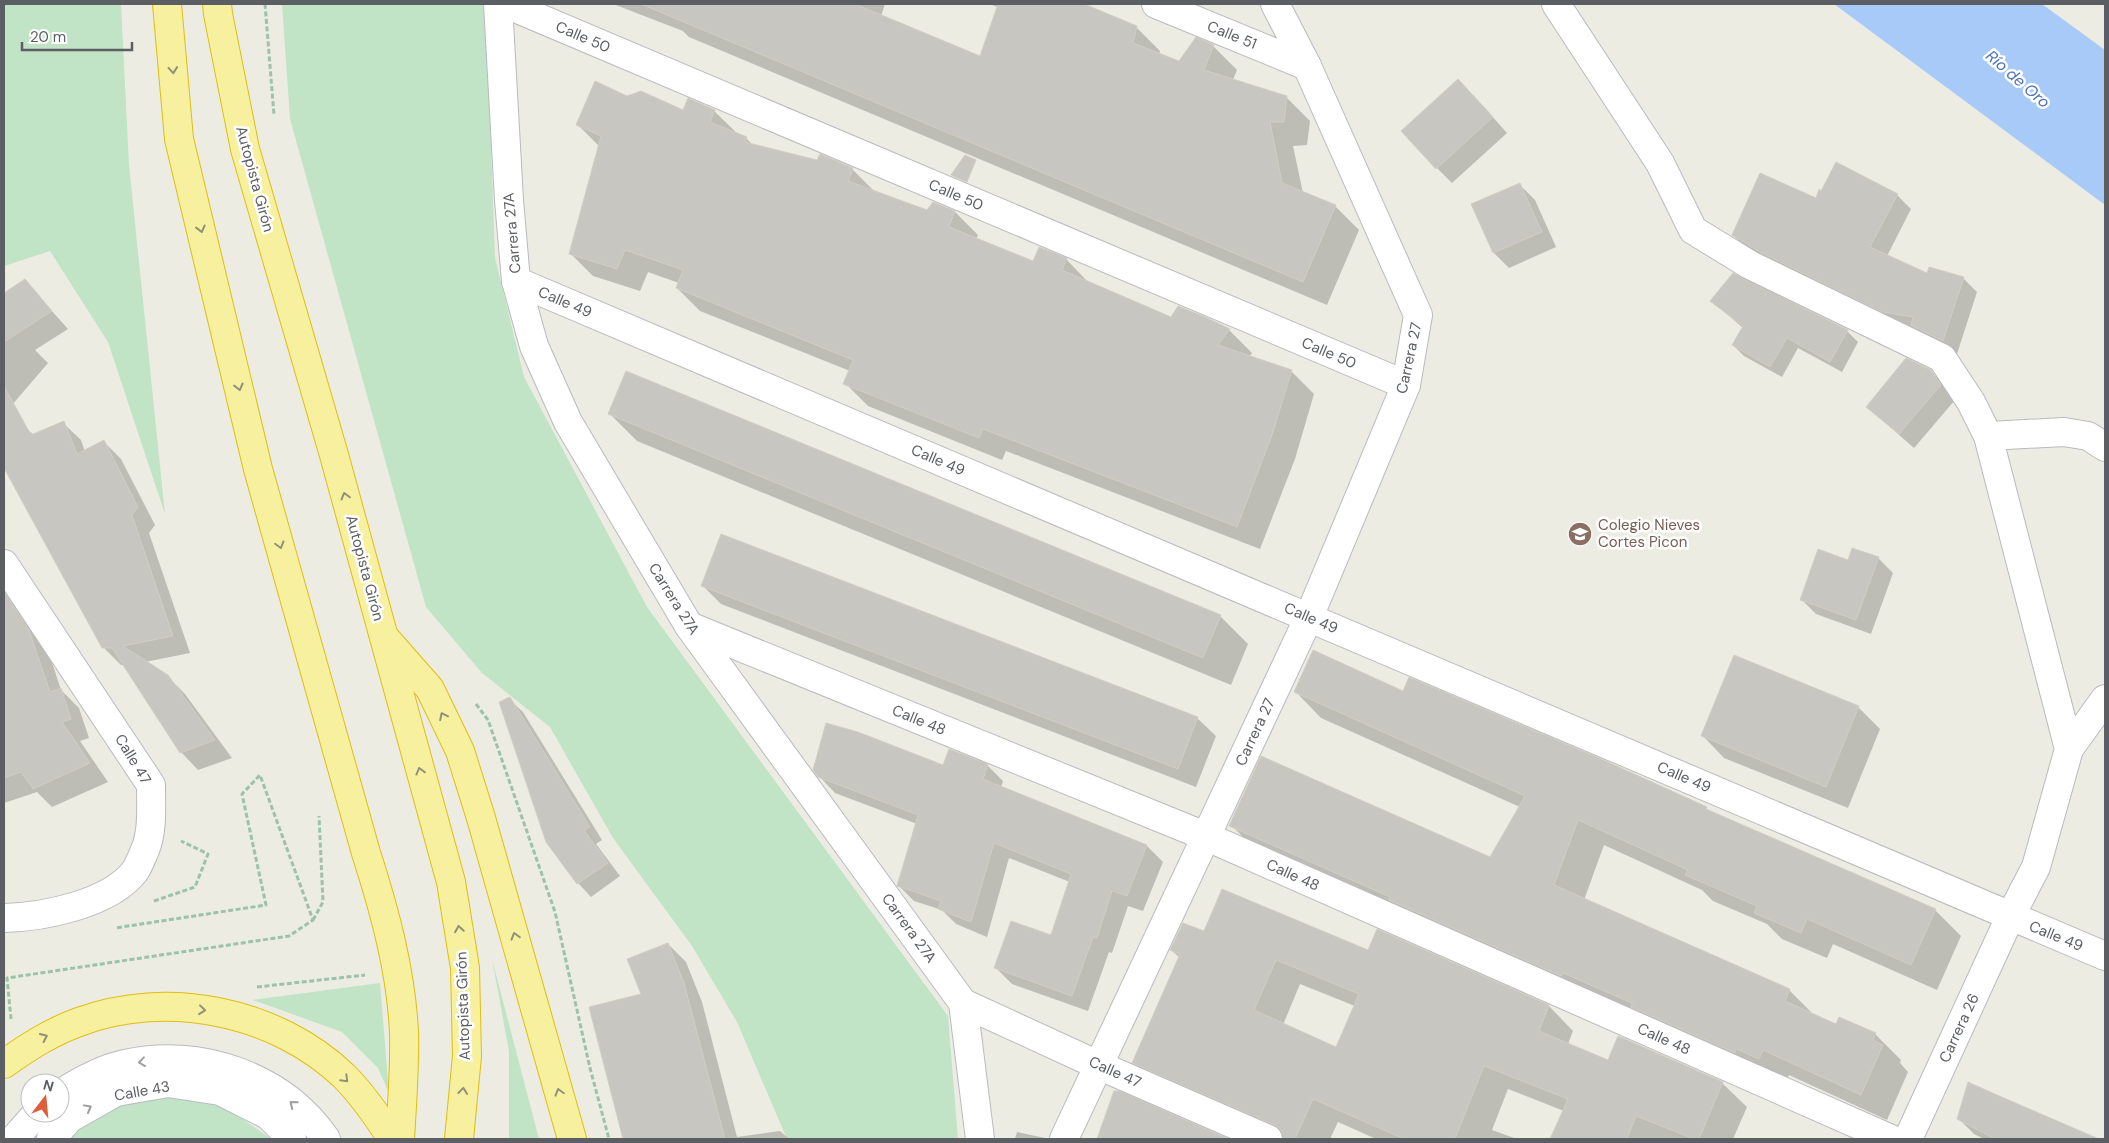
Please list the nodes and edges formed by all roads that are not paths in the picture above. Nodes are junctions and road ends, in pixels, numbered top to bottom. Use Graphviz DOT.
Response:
graph roads {
  1 [pos="167,4"];
  2 [pos="218,4"];
  3 [pos="498,4"];
  4 [pos="506,4"];
  5 [pos="1156,4"];
  6 [pos="1275,4"];
  7 [pos="1556,4"];
  8 [pos="1307,66"];
  9 [pos="516,281"];
  10 [pos="1406,386"];
  11 [pos="1988,436"];
  12 [pos="2105,447"];
  13 [pos="4,564"];
  14 [pos="1309,617"];
  15 [pos="689,626"];
  16 [pos="382,634"];
  17 [pos="2105,699"];
  18 [pos="2069,749"];
  19 [pos="1206,836"];
  20 [pos="2010,917"];
  21 [pos="4,918"];
  22 [pos="2105,956"];
  23 [pos="963,1003"];
  24 [pos="4,1064"];
  25 [pos="1098,1065"];
  26 [pos="70,1088"];
  27 [pos="28,1123"];
  28 [pos="14,1139"];
  29 [pos="51,1139"];
  30 [pos="292,1139"];
  31 [pos="326,1139"];
  32 [pos="392,1139"];
  33 [pos="400,1139"];
  34 [pos="459,1139"];
  35 [pos="572,1139"];
  36 [pos="980,1139"];
  37 [pos="1064,1139"];
  38 [pos="1268,1139"];
  39 [pos="1891,1139"];
  40 [pos="1908,1139"];
  1 -- 33 [label="highway, one-way"];
  16 -- 2 [label="highway, Autopista Girón, one-way"];
  3 -- 9 [label="street, Carrera 27A"];
  4 -- 10 [label="street, Calle 50"];
  5 -- 8 [label="street, Calle 51"];
  6 -- 8 [label="street"];
  7 -- 11 [label="street"];
  8 -- 10 [label="street, Carrera 27"];
  9 -- 14 [label="street, Calle 49"];
  9 -- 15 [label="street, Carrera 27A"];
  10 -- 14 [label="street, Carrera 27"];
  11 -- 12 [label="street"];
  11 -- 18 [label="street"];
  13 -- 21 [label="street, Calle 47"];
  14 -- 19 [label="street, Carrera 27"];
  14 -- 20 [label="street, Calle 49"];
  15 -- 19 [label="street, Calle 48"];
  15 -- 23 [label="street, Carrera 27A"];
  34 -- 16 [label="highway, Autopista Girón, one-way"];
  35 -- 16 [label="highway, one-way"];
  17 -- 18 [label="street"];
  18 -- 20 [label="street, Carrera 26"];
  19 -- 25 [label="street, Carrera 27"];
  19 -- 39 [label="street, Calle 48"];
  20 -- 22 [label="street, Calle 49"];
  20 -- 40 [label="street, Carrera 26"];
  23 -- 25 [label="street, Calle 47"];
  23 -- 36 [label="street, Carrera 27A"];
  24 -- 32 [label="highway, one-way"];
  25 -- 37 [label="street, Carrera 27"];
  25 -- 38 [label="street, Calle 47"];
  31 -- 26 [label="street, Calle 43, one-way"];
  27 -- 28 [label="street"];
  29 -- 30 [label="street, Calle 43, one-way"];
}
